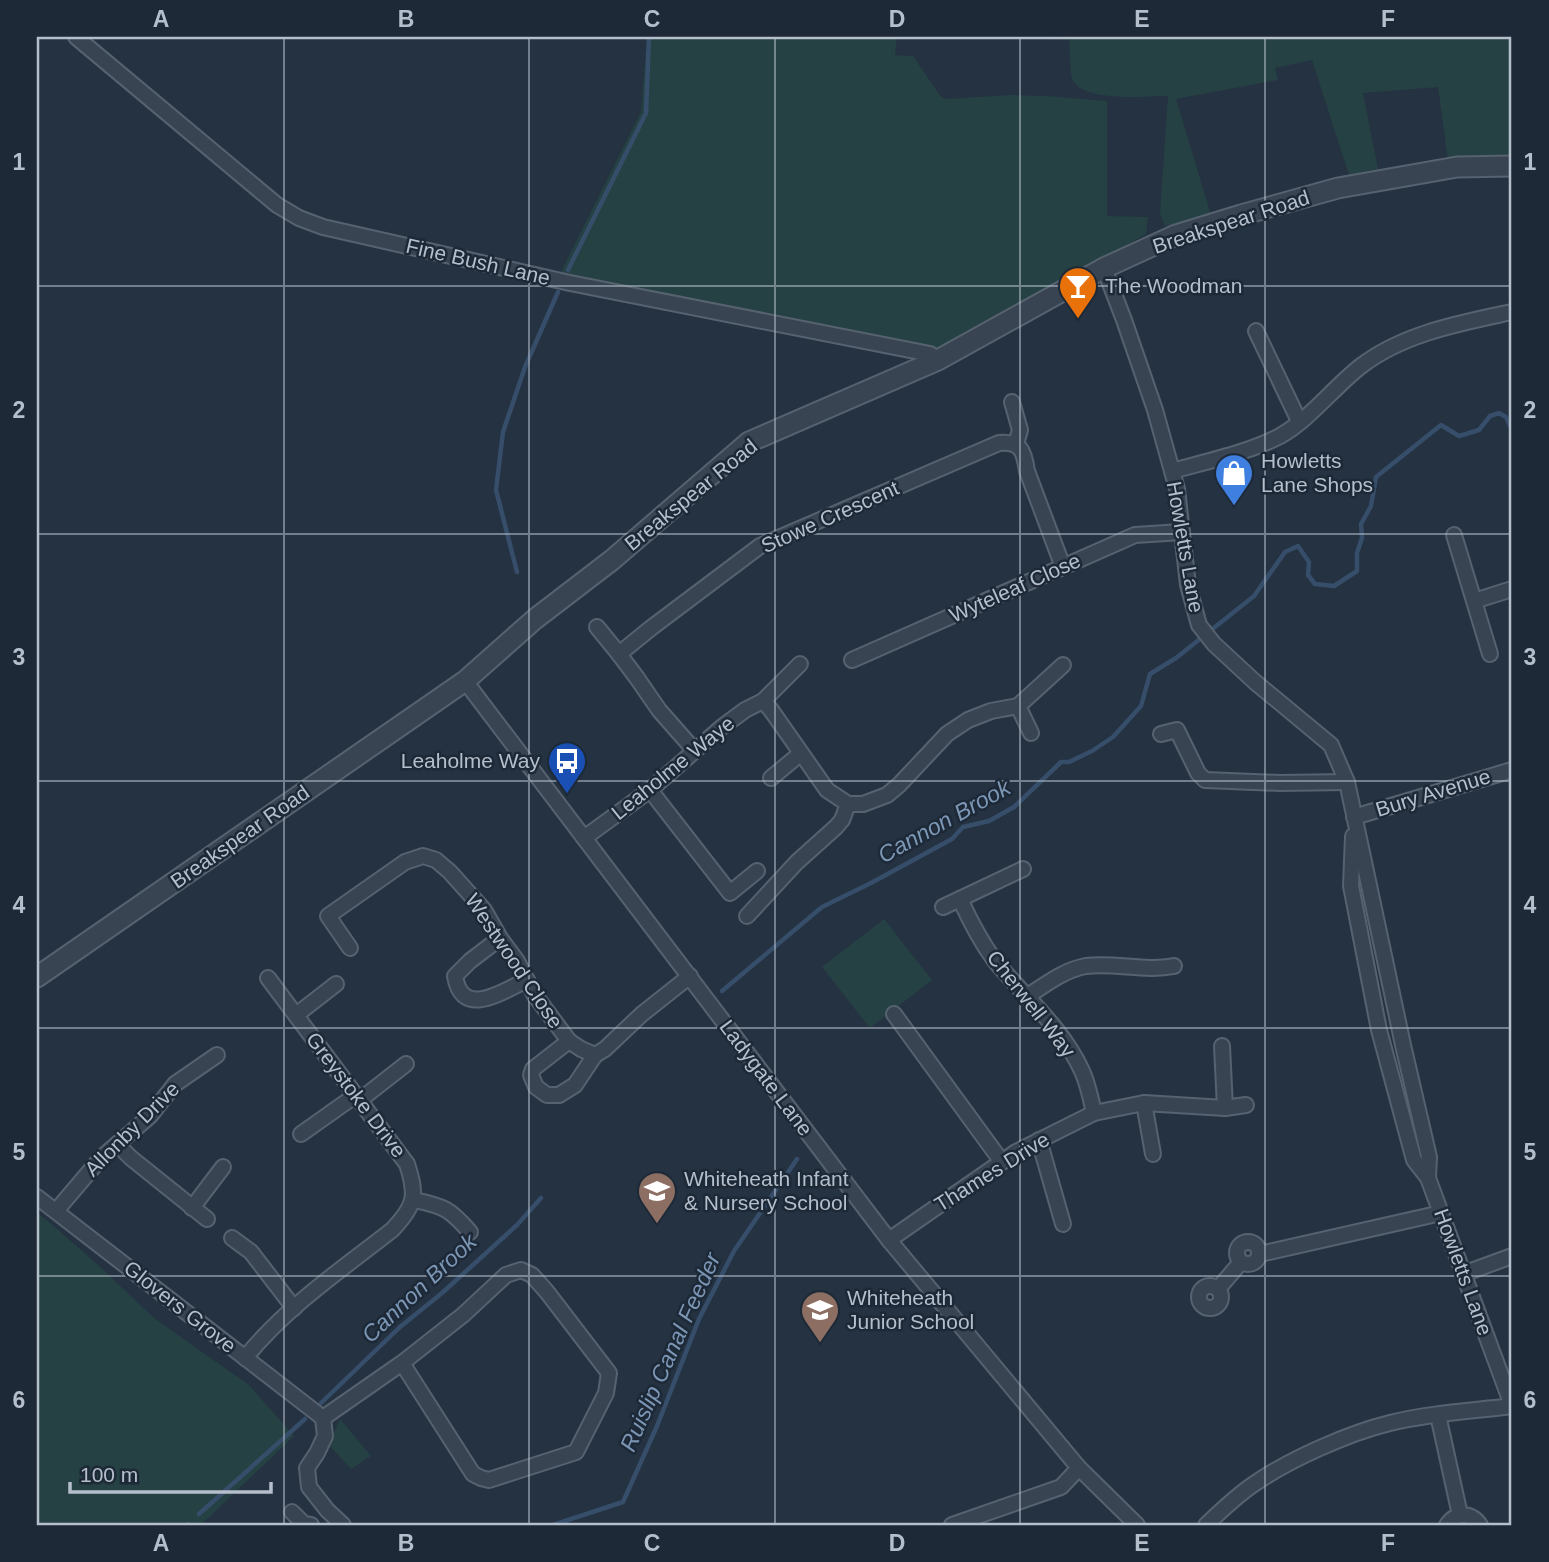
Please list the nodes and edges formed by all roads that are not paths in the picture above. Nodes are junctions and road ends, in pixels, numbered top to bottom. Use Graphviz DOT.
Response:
graph roads {
  1 [pos="76,37"];
  2 [pos="1512,166"];
  3 [pos="1104,268"];
  4 [pos="1512,312"];
  5 [pos="1256,331"];
  6 [pos="938,360"];
  7 [pos="1012,401"];
  8 [pos="1299,421"];
  9 [pos="1016,444"];
  10 [pos="1172,471"];
  11 [pos="1182,532"];
  12 [pos="1454,535"];
  13 [pos="1063,567"];
  14 [pos="1512,589"];
  15 [pos="1474,601"];
  16 [pos="597,627"];
  17 [pos="619,654"];
  18 [pos="1490,654"];
  19 [pos="852,660"];
  20 [pos="800,664"];
  21 [pos="1063,665"];
  22 [pos="465,681"];
  23 [pos="763,701"];
  24 [pos="1018,706"];
  25 [pos="1031,733"];
  26 [pos="1161,734"];
  27 [pos="695,751"];
  28 [pos="800,754"];
  29 [pos="1512,770"];
  30 [pos="771,778"];
  31 [pos="1348,782"];
  32 [pos="650,789"];
  33 [pos="848,804"];
  34 [pos="1354,817"];
  35 [pos="584,838"];
  36 [pos="1023,869"];
  37 [pos="757,871"];
  38 [pos="960,900"];
  39 [pos="943,907"];
  40 [pos="747,916"];
  41 [pos="491,945"];
  42 [pos="350,948"];
  43 [pos="1174,966"];
  44 [pos="37,976"];
  45 [pos="690,976"];
  46 [pos="268,978"];
  47 [pos="527,980"];
  48 [pos="337,985"];
  49 [pos="1028,996"];
  50 [pos="894,1014"];
  51 [pos="296,1015"];
  52 [pos="569,1041"];
  53 [pos="1403,1045"];
  54 [pos="1222,1046"];
  55 [pos="1384,1050"];
  56 [pos="216,1055"];
  57 [pos="594,1055"];
  58 [pos="407,1064"];
  59 [pos="358,1098"];
  60 [pos="1144,1103"];
  61 [pos="1246,1105"];
  62 [pos="1225,1108"];
  63 [pos="1094,1113"];
  64 [pos="301,1134"];
  65 [pos="1039,1140"];
  66 [pos="117,1144"];
  67 [pos="1153,1154"];
  68 [pos="1002,1161"];
  69 [pos="223,1167"];
  70 [pos="1428,1178"];
  71 [pos="37,1197"];
  72 [pos="414,1200"];
  73 [pos="192,1208"];
  74 [pos="56,1211"];
  75 [pos="1441,1213"];
  76 [pos="207,1219"];
  77 [pos="1063,1224"];
  78 [pos="470,1232"];
  79 [pos="232,1238"];
  80 [pos="889,1240"];
  81 [pos="1512,1256"];
  82 [pos="1463,1274"];
  83 [pos="1218,1289"];
  84 [pos="293,1308"];
  85 [pos="245,1358"];
  86 [pos="402,1363"];
  87 [pos="1512,1406"];
  88 [pos="1438,1415"];
  89 [pos="323,1419"];
  90 [pos="1079,1468"];
  91 [pos="327,1510"];
  92 [pos="292,1512"];
  93 [pos="1460,1515"];
  94 [pos="311,1525"];
  95 [pos="322,1525"];
  96 [pos="343,1525"];
  97 [pos="951,1525"];
  98 [pos="1137,1525"];
  99 [pos="1206,1525"];
  100 [pos="1447,1525"];
  101 [pos="1480,1525"];
  1 -- 6 [label="street, Fine Bush Lane"];
  2 -- 3 [label="street, Breakspear Road"];
  3 -- 6 [label="street, Breakspear Road"];
  3 -- 10 [label="street, Howletts Lane"];
  4 -- 8 [label="street"];
  5 -- 8 [label="street"];
  6 -- 22 [label="street, Breakspear Road"];
  7 -- 9 [label="street"];
  8 -- 10 [label="street"];
  9 -- 13 [label="street"];
  9 -- 17 [label="street, Stowe Crescent"];
  10 -- 11 [label="street, Howletts Lane"];
  11 -- 13 [label="street, Wyteleaf Close"];
  11 -- 31 [label="street, Howletts Lane"];
  12 -- 15 [label="street"];
  13 -- 19 [label="street, Wyteleaf Close"];
  14 -- 15 [label="street"];
  15 -- 18 [label="street"];
  16 -- 17 [label="street"];
  17 -- 27 [label="street"];
  20 -- 23 [label="street, Leaholme Waye"];
  21 -- 24 [label="street"];
  22 -- 35 [label="street, Ladygate Lane"];
  22 -- 44 [label="street, Breakspear Road"];
  23 -- 27 [label="street, Leaholme Waye"];
  23 -- 28 [label="street"];
  24 -- 25 [label="street"];
  24 -- 33 [label="street"];
  26 -- 31 [label="street"];
  27 -- 32 [label="street, Leaholme Waye"];
  28 -- 30 [label="street"];
  28 -- 33 [label="street"];
  29 -- 34 [label="street, Bury Avenue"];
  31 -- 34 [label="street, Howletts Lane"];
  32 -- 35 [label="street, Leaholme Waye"];
  32 -- 37 [label="street"];
  33 -- 40 [label="street"];
  34 -- 53 [label="street, Howletts Lane"];
  34 -- 55 [label="street, Howletts Lane"];
  35 -- 45 [label="street, Ladygate Lane"];
  36 -- 38 [label="street"];
  38 -- 39 [label="street"];
  38 -- 49 [label="street, Cherwell Way"];
  41 -- 47 [label="street"];
  42 -- 47 [label="street, Westwood Close"];
  43 -- 49 [label="street"];
  45 -- 57 [label="street"];
  45 -- 80 [label="street, Ladygate Lane"];
  46 -- 51 [label="street, Greystoke Drive"];
  47 -- 52 [label="street, Westwood Close"];
  48 -- 51 [label="street"];
  49 -- 63 [label="street, Cherwell Way"];
  50 -- 68 [label="street"];
  51 -- 59 [label="street, Greystoke Drive"];
  52 -- 57 [label="street, Westwood Close"];
  52 -- 57 [label="street"];
  53 -- 55 [label="street"];
  53 -- 70 [label="street, Howletts Lane"];
  54 -- 62 [label="street"];
  55 -- 70 [label="street, Howletts Lane"];
  56 -- 66 [label="street, Allonby Drive"];
  58 -- 59 [label="street"];
  59 -- 64 [label="street"];
  59 -- 72 [label="street, Greystoke Drive"];
  60 -- 62 [label="street, Thames Drive"];
  60 -- 63 [label="street, Thames Drive"];
  60 -- 67 [label="street"];
  61 -- 62 [label="street, Thames Drive"];
  63 -- 65 [label="street, Thames Drive"];
  65 -- 68 [label="street, Thames Drive"];
  65 -- 77 [label="street"];
  66 -- 73 [label="street"];
  66 -- 74 [label="street, Allonby Drive"];
  68 -- 80 [label="street, Thames Drive"];
  69 -- 73 [label="street"];
  70 -- 75 [label="street, Howletts Lane"];
  71 -- 74 [label="street, Glovers Grove"];
  72 -- 78 [label="street"];
  72 -- 84 [label="street"];
  73 -- 76 [label="street"];
  74 -- 85 [label="street, Glovers Grove"];
  75 -- 82 [label="street, Howletts Lane"];
  75 -- 83 [label="street"];
  79 -- 84 [label="street"];
  80 -- 90 [label="street, Ladygate Lane"];
  81 -- 82 [label="street"];
  82 -- 87 [label="street, Howletts Lane"];
  84 -- 85 [label="street"];
  85 -- 89 [label="street, Glovers Grove"];
  86 -- 86 [label="street"];
  86 -- 89 [label="street"];
  87 -- 88 [label="street"];
  88 -- 93 [label="street"];
  88 -- 99 [label="street"];
  89 -- 91 [label="street"];
  90 -- 97 [label="street"];
  90 -- 98 [label="street, Ladygate Lane"];
  91 -- 95 [label="street"];
  91 -- 96 [label="street"];
  92 -- 94 [label="street"];
  93 -- 100 [label="street"];
  93 -- 101 [label="street"];
}
